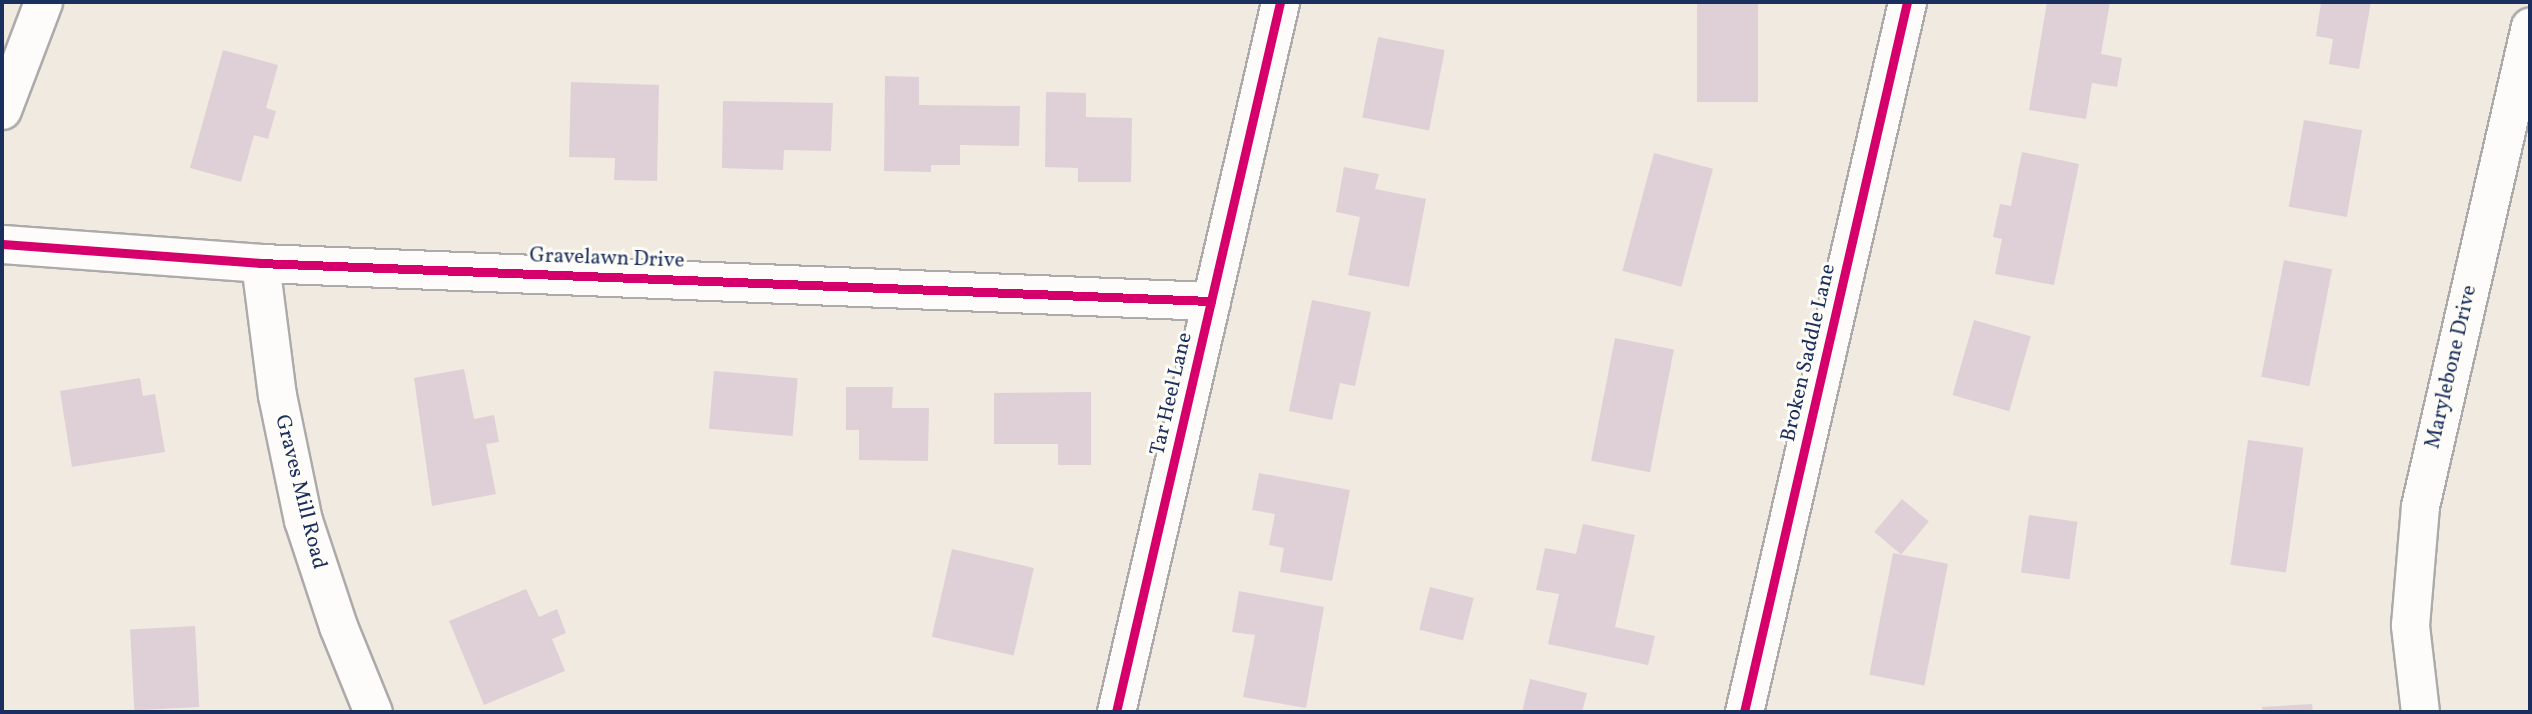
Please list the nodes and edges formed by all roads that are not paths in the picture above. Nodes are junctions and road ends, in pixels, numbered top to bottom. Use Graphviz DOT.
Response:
graph roads {
  1 [pos="43,2"];
  2 [pos="1280,2"];
  3 [pos="1907,2"];
  4 [pos="2530,26"];
  5 [pos="2,110"];
  6 [pos="2,244"];
  7 [pos="260,263"];
  8 [pos="1211,301"];
  9 [pos="373,712"];
  10 [pos="1116,712"];
  11 [pos="1744,712"];
  12 [pos="2420,712"];
  1 -- 5 [label="street"];
  2 -- 8 [label="street, Tar Heel Lane"];
  3 -- 11 [label="street, Broken Saddle Lane"];
  4 -- 12 [label="street, Marylebone Drive"];
  6 -- 7 [label="street, Gravelawn Drive"];
  7 -- 8 [label="street, Gravelawn Drive"];
  7 -- 9 [label="street, Graves Mill Road"];
  8 -- 10 [label="street, Tar Heel Lane"];
}
